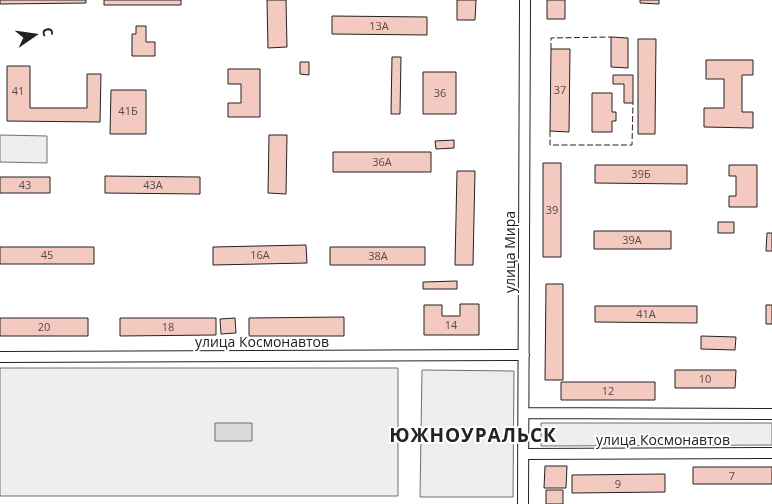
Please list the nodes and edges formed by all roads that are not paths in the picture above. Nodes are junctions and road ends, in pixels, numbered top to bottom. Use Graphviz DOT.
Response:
graph roads {
  1 [pos="525,0"];
  2 [pos="524,355"];
  3 [pos="0,357"];
  4 [pos="524,413"];
  5 [pos="772,414"];
  6 [pos="772,453"];
  7 [pos="523,454"];
  8 [pos="523,504"];
  1 -- 2 [label="street, улица Мира"];
  2 -- 3 [label="street, улица Космонавтов"];
  2 -- 4 [label="street, улица Мира"];
  4 -- 5 [label="street, улица Космонавтов"];
  4 -- 7 [label="street, улица Мира"];
  6 -- 7 [label="street, улица Космонавтов"];
  7 -- 8 [label="street, улица Мира"];
}
